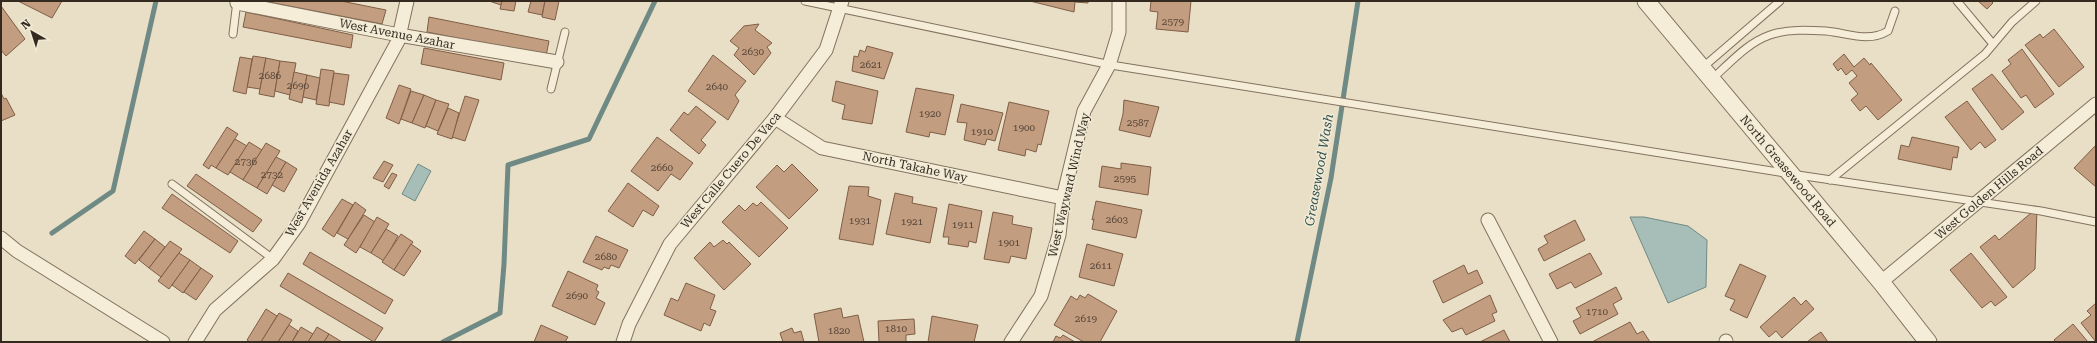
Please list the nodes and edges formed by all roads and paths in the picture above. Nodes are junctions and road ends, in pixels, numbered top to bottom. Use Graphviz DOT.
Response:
graph roads {
  1 [pos="406,1"];
  2 [pos="805,1"];
  3 [pos="1119,1"];
  4 [pos="1646,1"];
  5 [pos="1780,1"];
  6 [pos="1957,1"];
  7 [pos="2036,1"];
  8 [pos="237,2"];
  9 [pos="841,4"];
  10 [pos="1895,11"];
  11 [pos="565,32"];
  12 [pos="233,34"];
  13 [pos="399,35"];
  14 [pos="1993,44"];
  15 [pos="557,62"];
  16 [pos="1109,65"];
  17 [pos="1707,73"];
  18 [pos="551,89"];
  19 [pos="2096,104"];
  20 [pos="775,118"];
  21 [pos="1791,174"];
  22 [pos="1830,180"];
  23 [pos="172,184"];
  24 [pos="1063,198"];
  25 [pos="1978,202"];
  26 [pos="1488,220"];
  27 [pos="2096,222"];
  28 [pos="1,238"];
  29 [pos="273,259"];
  30 [pos="1881,282"];
  31 [pos="163,342"];
  32 [pos="195,342"];
  33 [pos="623,342"];
  34 [pos="1011,342"];
  35 [pos="1551,342"];
  36 [pos="1928,342"];
  1 -- 13 [label="street, West Avenida Azahar"];
  2 -- 9 [label="lane"];
  3 -- 16 [label="street, West Wayward Wind Way"];
  4 -- 17 [label="street, North Greasewood Road"];
  5 -- 17 [label="lane"];
  6 -- 14 [label="lane"];
  7 -- 14 [label="lane"];
  8 -- 12 [label="lane"];
  8 -- 13 [label="street, West Avenue Azahar"];
  9 -- 16 [label="lane"];
  9 -- 20 [label="street, West Calle Cuero De Vaca"];
  10 -- 17 [label="lane"];
  11 -- 15 [label="lane"];
  13 -- 15 [label="street, West Avenue Azahar"];
  13 -- 29 [label="street, West Avenida Azahar"];
  14 -- 22 [label="lane"];
  15 -- 18 [label="lane"];
  16 -- 21 [label="lane"];
  16 -- 24 [label="street, West Wayward Wind Way"];
  17 -- 21 [label="street, North Greasewood Road"];
  19 -- 25 [label="street, West Golden Hills Road"];
  20 -- 24 [label="street, North Takahe Way"];
  20 -- 33 [label="street, West Calle Cuero De Vaca"];
  21 -- 22 [label="lane"];
  21 -- 30 [label="street, North Greasewood Road"];
  22 -- 25 [label="lane"];
  23 -- 29 [label="lane"];
  24 -- 34 [label="street, West Wayward Wind Way"];
  25 -- 27 [label="lane"];
  25 -- 30 [label="street, West Golden Hills Road"];
  26 -- 35 [label="street"];
  28 -- 31 [label="street"];
  29 -- 32 [label="street, West Avenida Azahar"];
  30 -- 36 [label="street, North Greasewood Road"];
}
